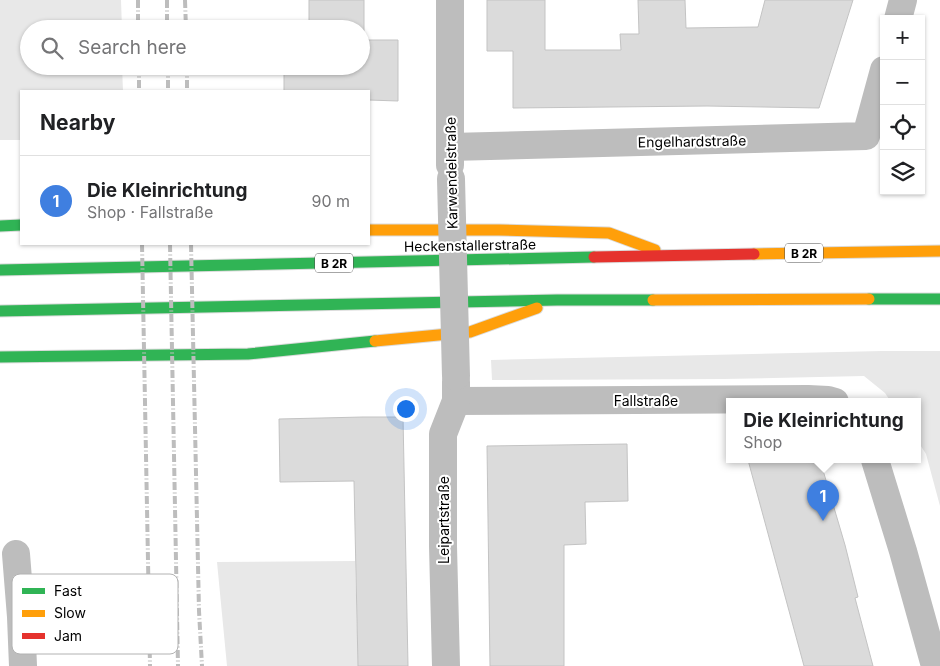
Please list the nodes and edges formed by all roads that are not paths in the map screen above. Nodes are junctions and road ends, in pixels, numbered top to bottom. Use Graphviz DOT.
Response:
graph roads {
  1 [pos="450,0"];
  2 [pos="903,0"];
  3 [pos="899,15"];
  4 [pos="880,85"];
  5 [pos="450,147"];
  6 [pos="20,225"];
  7 [pos="0,226"];
  8 [pos="370,230"];
  9 [pos="940,251"];
  10 [pos="668,256"];
  11 [pos="0,270"];
  12 [pos="940,298"];
  13 [pos="557,300"];
  14 [pos="0,311"];
  15 [pos="0,357"];
  16 [pos="456,389"];
  17 [pos="773,398"];
  18 [pos="876,463"];
  19 [pos="16,554"];
  20 [pos="18,574"];
  21 [pos="446,666"];
  22 [pos="934,666"];
  1 -- 5 [label="street, Karwendelstraße"];
  2 -- 3 [label="street"];
  4 -- 5 [label="street, Engelhardstraße"];
  5 -- 16 [label="street, Karwendelstraße, bridge"];
  6 -- 7 [label="highway"];
  8 -- 10 [label="highway"];
  9 -- 10 [label="highway, Heckenstallerstraße / B 2R"];
  10 -- 11 [label="highway, Heckenstallerstraße / B 2R"];
  12 -- 13 [label="highway"];
  13 -- 14 [label="highway"];
  13 -- 15 [label="highway"];
  16 -- 17 [label="street, Fallstraße"];
  16 -- 21 [label="street, Leipartstraße"];
  18 -- 22 [label="street"];
  19 -- 20 [label="street"];
}
